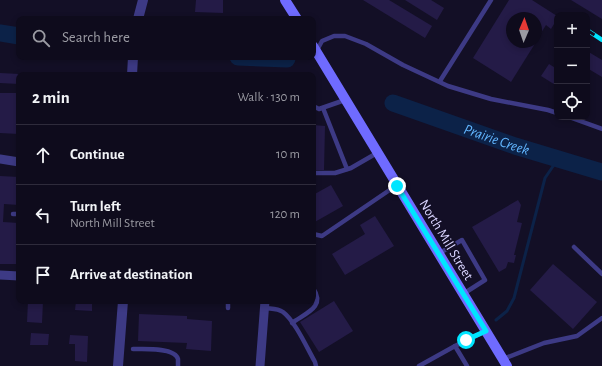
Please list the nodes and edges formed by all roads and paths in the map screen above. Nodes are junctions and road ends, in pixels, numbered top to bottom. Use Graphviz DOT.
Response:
graph roads {
  1 [pos="144,0"];
  2 [pos="285,0"];
  3 [pos="491,0"];
  4 [pos="139,16"];
  5 [pos="295,16"];
  6 [pos="316,48"];
  7 [pos="316,51"];
  8 [pos="133,60"];
  9 [pos="132,72"];
  10 [pos="440,81"];
  11 [pos="345,100"];
  12 [pos="316,108"];
  13 [pos="323,108"];
  14 [pos="554,112"];
  15 [pos="577,120"];
  16 [pos="602,129"];
  17 [pos="377,153"];
  18 [pos="0,160"];
  19 [pos="16,162"];
  20 [pos="347,170"];
  21 [pos="316,173"];
  22 [pos="397,186"];
  23 [pos="12,214"];
  24 [pos="16,214"];
  25 [pos="316,235"];
  26 [pos="574,247"];
  27 [pos="438,254"];
  28 [pos="602,274"];
  29 [pos="0,276"];
  30 [pos="16,276"];
  31 [pos="316,293"];
  32 [pos="463,294"];
  33 [pos="122,304"];
  34 [pos="228,304"];
  35 [pos="265,304"];
  36 [pos="228,308"];
  37 [pos="602,318"];
  38 [pos="292,323"];
  39 [pos="486,331"];
  40 [pos="455,346"];
  41 [pos="133,349"];
  42 [pos="505,362"];
  43 [pos="118,366"];
  44 [pos="178,366"];
  45 [pos="260,366"];
  46 [pos="316,366"];
  47 [pos="419,366"];
  48 [pos="467,366"];
  1 -- 4 [label="street"];
  2 -- 5 [label="main road"];
  3 -- 10 [label="lane"];
  6 -- 10 [label="lane"];
  7 -- 11 [label="main road, North Mill Street"];
  8 -- 9 [label="street"];
  10 -- 14 [label="lane"];
  11 -- 13 [label="lane"];
  11 -- 17 [label="main road, North Mill Street"];
  12 -- 13 [label="lane"];
  13 -- 20 [label="lane"];
  15 -- 16 [label="lane"];
  17 -- 20 [label="lane"];
  17 -- 22 [label="main road, North Mill Street"];
  18 -- 19 [label="street"];
  20 -- 21 [label="lane"];
  22 -- 25 [label="lane"];
  22 -- 27 [label="main road, North Mill Street"];
  23 -- 24 [label="lane"];
  26 -- 28 [label="lane"];
  27 -- 32 [label="main road, North Mill Street"];
  27 -- 32 [label="lane"];
  29 -- 30 [label="street"];
  31 -- 38 [label="lane"];
  32 -- 39 [label="main road, North Mill Street"];
  33 -- 43 [label="street"];
  34 -- 36 [label="lane"];
  35 -- 38 [label="lane"];
  35 -- 45 [label="street"];
  37 -- 42 [label="lane"];
  38 -- 46 [label="lane"];
  39 -- 40 [label="lane"];
  39 -- 42 [label="main road, North Mill Street"];
  40 -- 47 [label="lane"];
  40 -- 48 [label="lane"];
  41 -- 44 [label="lane"];
}
